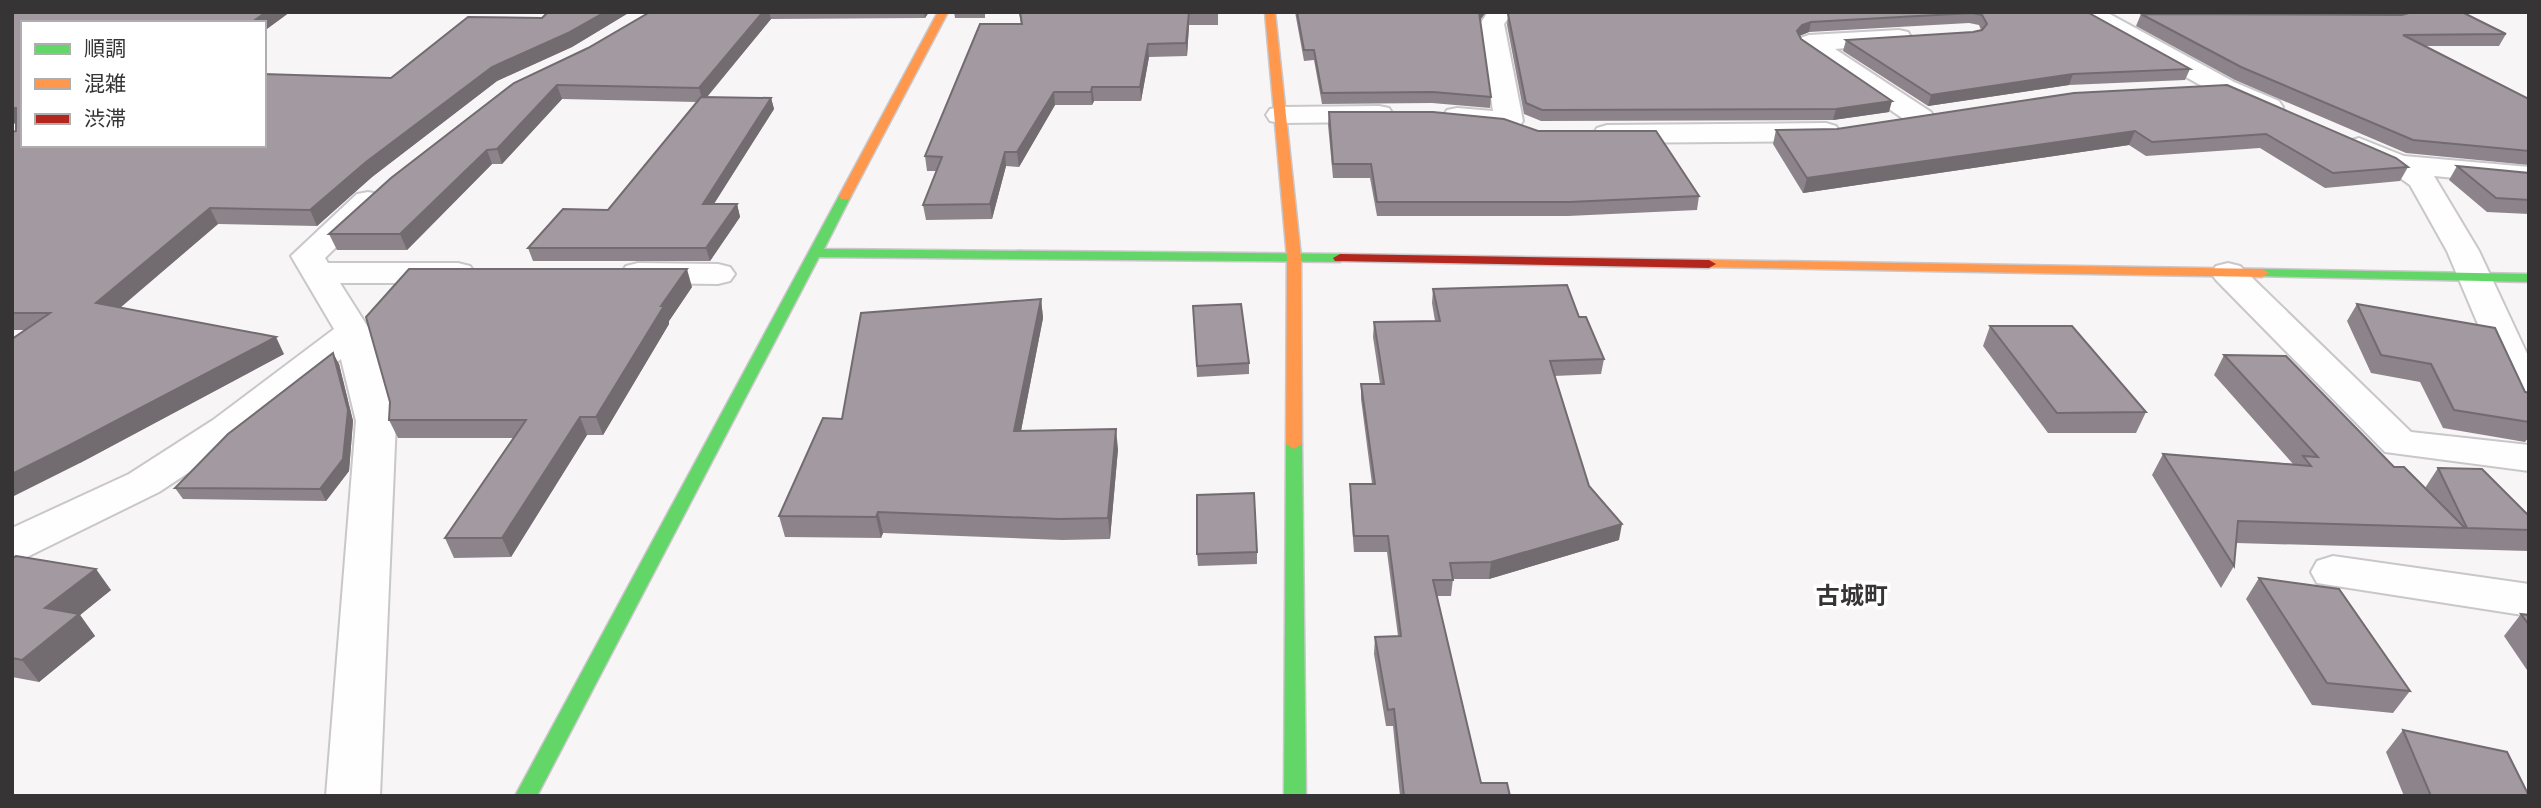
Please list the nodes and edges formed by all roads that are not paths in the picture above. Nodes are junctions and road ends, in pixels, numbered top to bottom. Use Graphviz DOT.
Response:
graph roads {
  1 [pos="943,12"];
  2 [pos="1270,12"];
  3 [pos="1501,12"];
  4 [pos="2091,14"];
  5 [pos="2136,16"];
  6 [pos="1929,36"];
  7 [pos="2225,88"];
  8 [pos="2173,90"];
  9 [pos="1280,114"];
  10 [pos="1404,114"];
  11 [pos="1432,114"];
  12 [pos="2287,115"];
  13 [pos="1509,121"];
  14 [pos="1536,133"];
  15 [pos="1575,133"];
  16 [pos="2337,137"];
  17 [pos="2399,164"];
  18 [pos="2529,176"];
  19 [pos="396,177"];
  20 [pos="816,253"];
  21 [pos="1294,257"];
  22 [pos="317,273"];
  23 [pos="483,273"];
  24 [pos="608,273"];
  25 [pos="2228,273"];
  26 [pos="718,274"];
  27 [pos="2475,277"];
  28 [pos="2529,278"];
  29 [pos="353,332"];
  30 [pos="2529,400"];
  31 [pos="2529,458"];
  32 [pos="12,546"];
  33 [pos="2333,572"];
  34 [pos="2529,600"];
  35 [pos="353,796"];
  36 [pos="526,796"];
  37 [pos="1295,796"];
  1 -- 20 [label="street"];
  2 -- 9 [label="street"];
  3 -- 13 [label="street"];
  4 -- 5 [label="street"];
  4 -- 7 [label="street"];
  6 -- 15 [label="street"];
  7 -- 8 [label="street"];
  7 -- 12 [label="street"];
  9 -- 10 [label="street"];
  9 -- 21 [label="street"];
  11 -- 13 [label="street"];
  13 -- 14 [label="street"];
  16 -- 17 [label="street"];
  17 -- 18 [label="street"];
  17 -- 27 [label="street"];
  19 -- 22 [label="street"];
  20 -- 21 [label="street"];
  20 -- 36 [label="street"];
  21 -- 25 [label="street"];
  21 -- 37 [label="street"];
  22 -- 23 [label="street"];
  22 -- 29 [label="street"];
  24 -- 26 [label="street"];
  25 -- 27 [label="street"];
  25 -- 31 [label="street"];
  27 -- 28 [label="street"];
  27 -- 30 [label="street"];
  29 -- 32 [label="street"];
  29 -- 35 [label="street"];
  33 -- 34 [label="street"];
}
